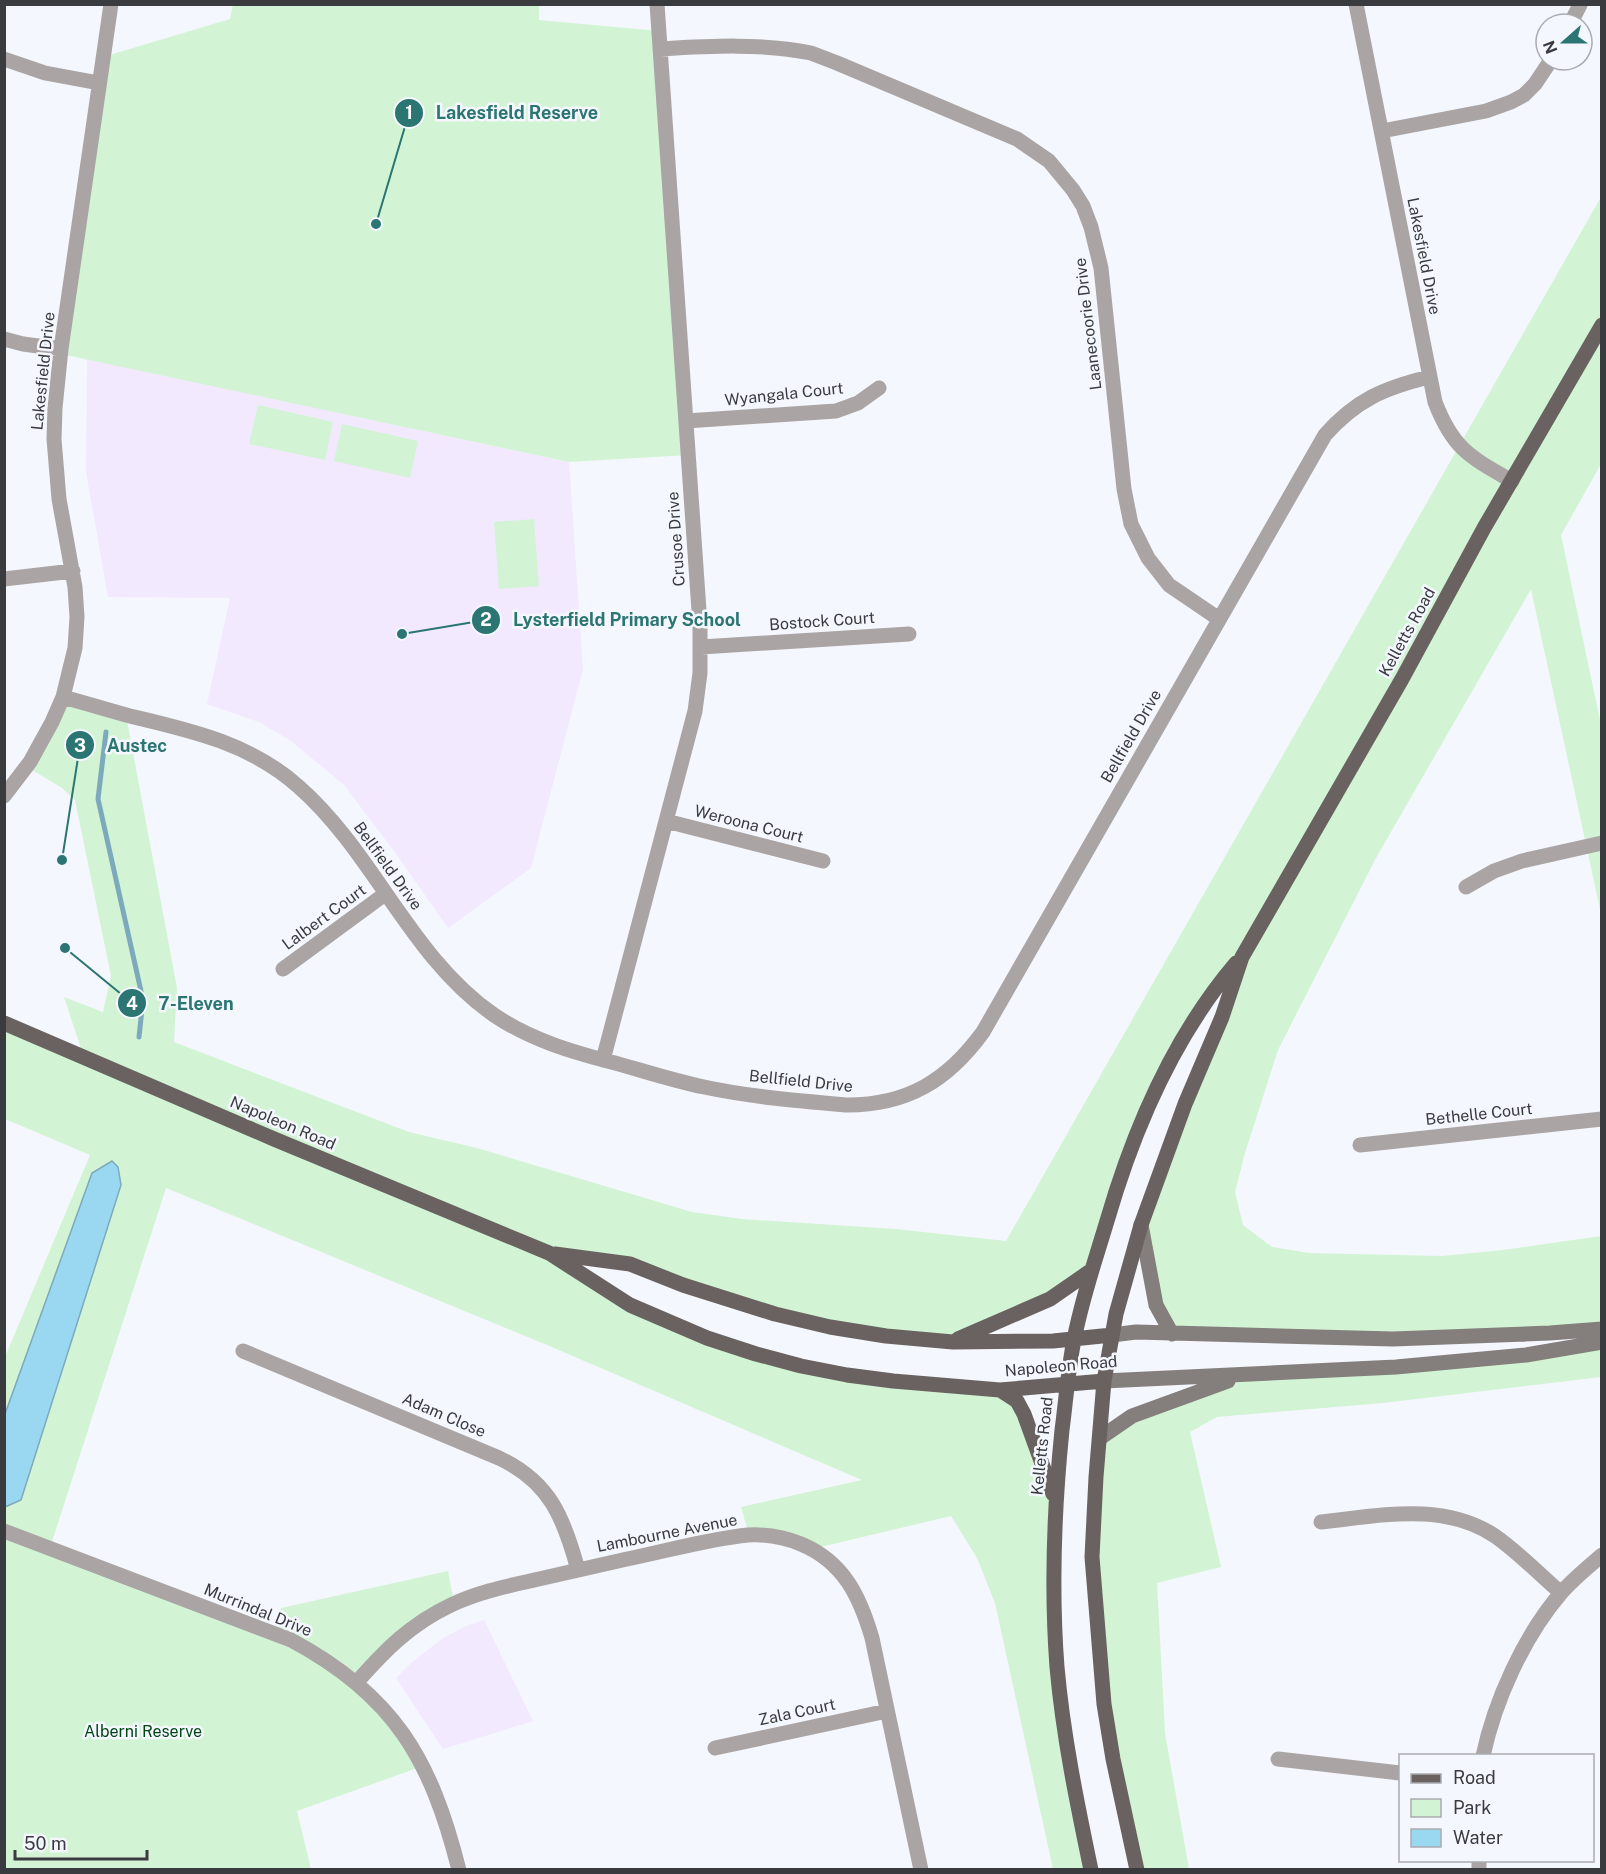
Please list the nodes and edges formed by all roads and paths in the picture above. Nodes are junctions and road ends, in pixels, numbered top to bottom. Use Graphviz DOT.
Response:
graph roads {
  1 [pos="111,4"];
  2 [pos="657,4"];
  3 [pos="1356,4"];
  4 [pos="660,50"];
  5 [pos="4,59"];
  6 [pos="1543,72"];
  7 [pos="99,83"];
  8 [pos="1382,131"];
  9 [pos="1602,325"];
  10 [pos="4,339"];
  11 [pos="61,349"];
  12 [pos="1429,377"];
  13 [pos="879,388"];
  14 [pos="686,421"];
  15 [pos="1512,481"];
  16 [pos="73,571"];
  17 [pos="4,579"];
  18 [pos="1219,619"];
  19 [pos="909,634"];
  20 [pos="701,647"];
  21 [pos="63,697"];
  22 [pos="4,796"];
  23 [pos="666,821"];
  24 [pos="1602,843"];
  25 [pos="823,861"];
  26 [pos="1466,887"];
  27 [pos="386,894"];
  28 [pos="1242,957"];
  29 [pos="283,969"];
  30 [pos="4,1023"];
  31 [pos="603,1060"];
  32 [pos="1602,1119"];
  33 [pos="1360,1145"];
  34 [pos="1141,1225"];
  35 [pos="549,1253"];
  36 [pos="1089,1272"];
  37 [pos="1602,1329"];
  38 [pos="1172,1334"];
  39 [pos="1112,1335"];
  40 [pos="1074,1338"];
  41 [pos="952,1342"];
  42 [pos="1602,1342"];
  43 [pos="243,1352"];
  44 [pos="1242,1376"];
  45 [pos="1104,1381"];
  46 [pos="1067,1384"];
  47 [pos="1000,1390"];
  48 [pos="1100,1438"];
  49 [pos="1055,1499"];
  50 [pos="1320,1522"];
  51 [pos="4,1531"];
  52 [pos="1602,1555"];
  53 [pos="578,1570"];
  54 [pos="1561,1593"];
  55 [pos="357,1682"];
  56 [pos="887,1711"];
  57 [pos="715,1748"];
  58 [pos="1483,1754"];
  59 [pos="1278,1759"];
  60 [pos="1399,1773"];
  61 [pos="459,1869"];
  62 [pos="921,1869"];
  63 [pos="1091,1869"];
  64 [pos="1137,1869"];
  1 -- 7 [label="street, Lakesfield Drive"];
  2 -- 4 [label="street, Crusoe Drive"];
  3 -- 8 [label="street, Lakesfield Drive"];
  4 -- 14 [label="street, Crusoe Drive"];
  4 -- 18 [label="street, Laanecoorie Drive"];
  5 -- 7 [label="street"];
  6 -- 8 [label="street"];
  7 -- 11 [label="street, Lakesfield Drive"];
  8 -- 12 [label="street, Lakesfield Drive"];
  9 -- 15 [label="main road, Kelletts Road"];
  10 -- 11 [label="street"];
  11 -- 16 [label="street, Lakesfield Drive"];
  12 -- 15 [label="street, Lakesfield Drive"];
  12 -- 18 [label="street, Bellfield Drive"];
  13 -- 14 [label="street, Wyangala Court"];
  14 -- 20 [label="street, Crusoe Drive"];
  15 -- 28 [label="main road, Kelletts Road"];
  16 -- 17 [label="street"];
  16 -- 21 [label="street, Lakesfield Drive"];
  18 -- 31 [label="street, Bellfield Drive"];
  19 -- 20 [label="street, Bostock Court"];
  20 -- 23 [label="street, Crusoe Drive"];
  21 -- 22 [label="street, Lakesfield Drive"];
  21 -- 27 [label="street, Bellfield Drive"];
  23 -- 25 [label="street, Weroona Court"];
  23 -- 31 [label="street, Crusoe Drive"];
  24 -- 26 [label="street"];
  27 -- 29 [label="street, Lalbert Court"];
  27 -- 31 [label="street, Bellfield Drive"];
  28 -- 34 [label="main road, Kelletts Road"];
  28 -- 36 [label="main road, Kelletts Road"];
  30 -- 35 [label="main road, Napoleon Road"];
  32 -- 33 [label="street, Bethelle Court"];
  34 -- 38 [label="main road"];
  34 -- 39 [label="main road, Kelletts Road"];
  35 -- 41 [label="main road, Napoleon Road"];
  35 -- 47 [label="main road, Napoleon Road"];
  36 -- 40 [label="main road, Kelletts Road"];
  36 -- 41 [label="main road"];
  37 -- 38 [label="main road, Napoleon Road"];
  38 -- 39 [label="main road, Napoleon Road"];
  39 -- 40 [label="main road, Napoleon Road"];
  39 -- 45 [label="main road, Kelletts Road"];
  40 -- 41 [label="main road, Napoleon Road"];
  40 -- 46 [label="main road, Kelletts Road"];
  42 -- 44 [label="main road, Napoleon Road"];
  43 -- 53 [label="street, Adam Close"];
  44 -- 45 [label="main road, Napoleon Road"];
  44 -- 48 [label="main road"];
  45 -- 46 [label="main road, Napoleon Road"];
  45 -- 48 [label="main road, Kelletts Road"];
  46 -- 47 [label="main road, Napoleon Road"];
  46 -- 49 [label="main road, Kelletts Road"];
  47 -- 49 [label="main road"];
  48 -- 64 [label="main road, Kelletts Road"];
  49 -- 63 [label="main road, Kelletts Road"];
  50 -- 54 [label="street"];
  51 -- 55 [label="street, Murrindal Drive"];
  52 -- 54 [label="street"];
  53 -- 55 [label="street, Lambourne Avenue"];
  53 -- 56 [label="street, Lambourne Avenue"];
  54 -- 58 [label="street"];
  55 -- 61 [label="street, Murrindal Drive"];
  56 -- 57 [label="street, Zala Court"];
  56 -- 62 [label="street, Lambourne Avenue"];
  59 -- 60 [label="street"];
}
